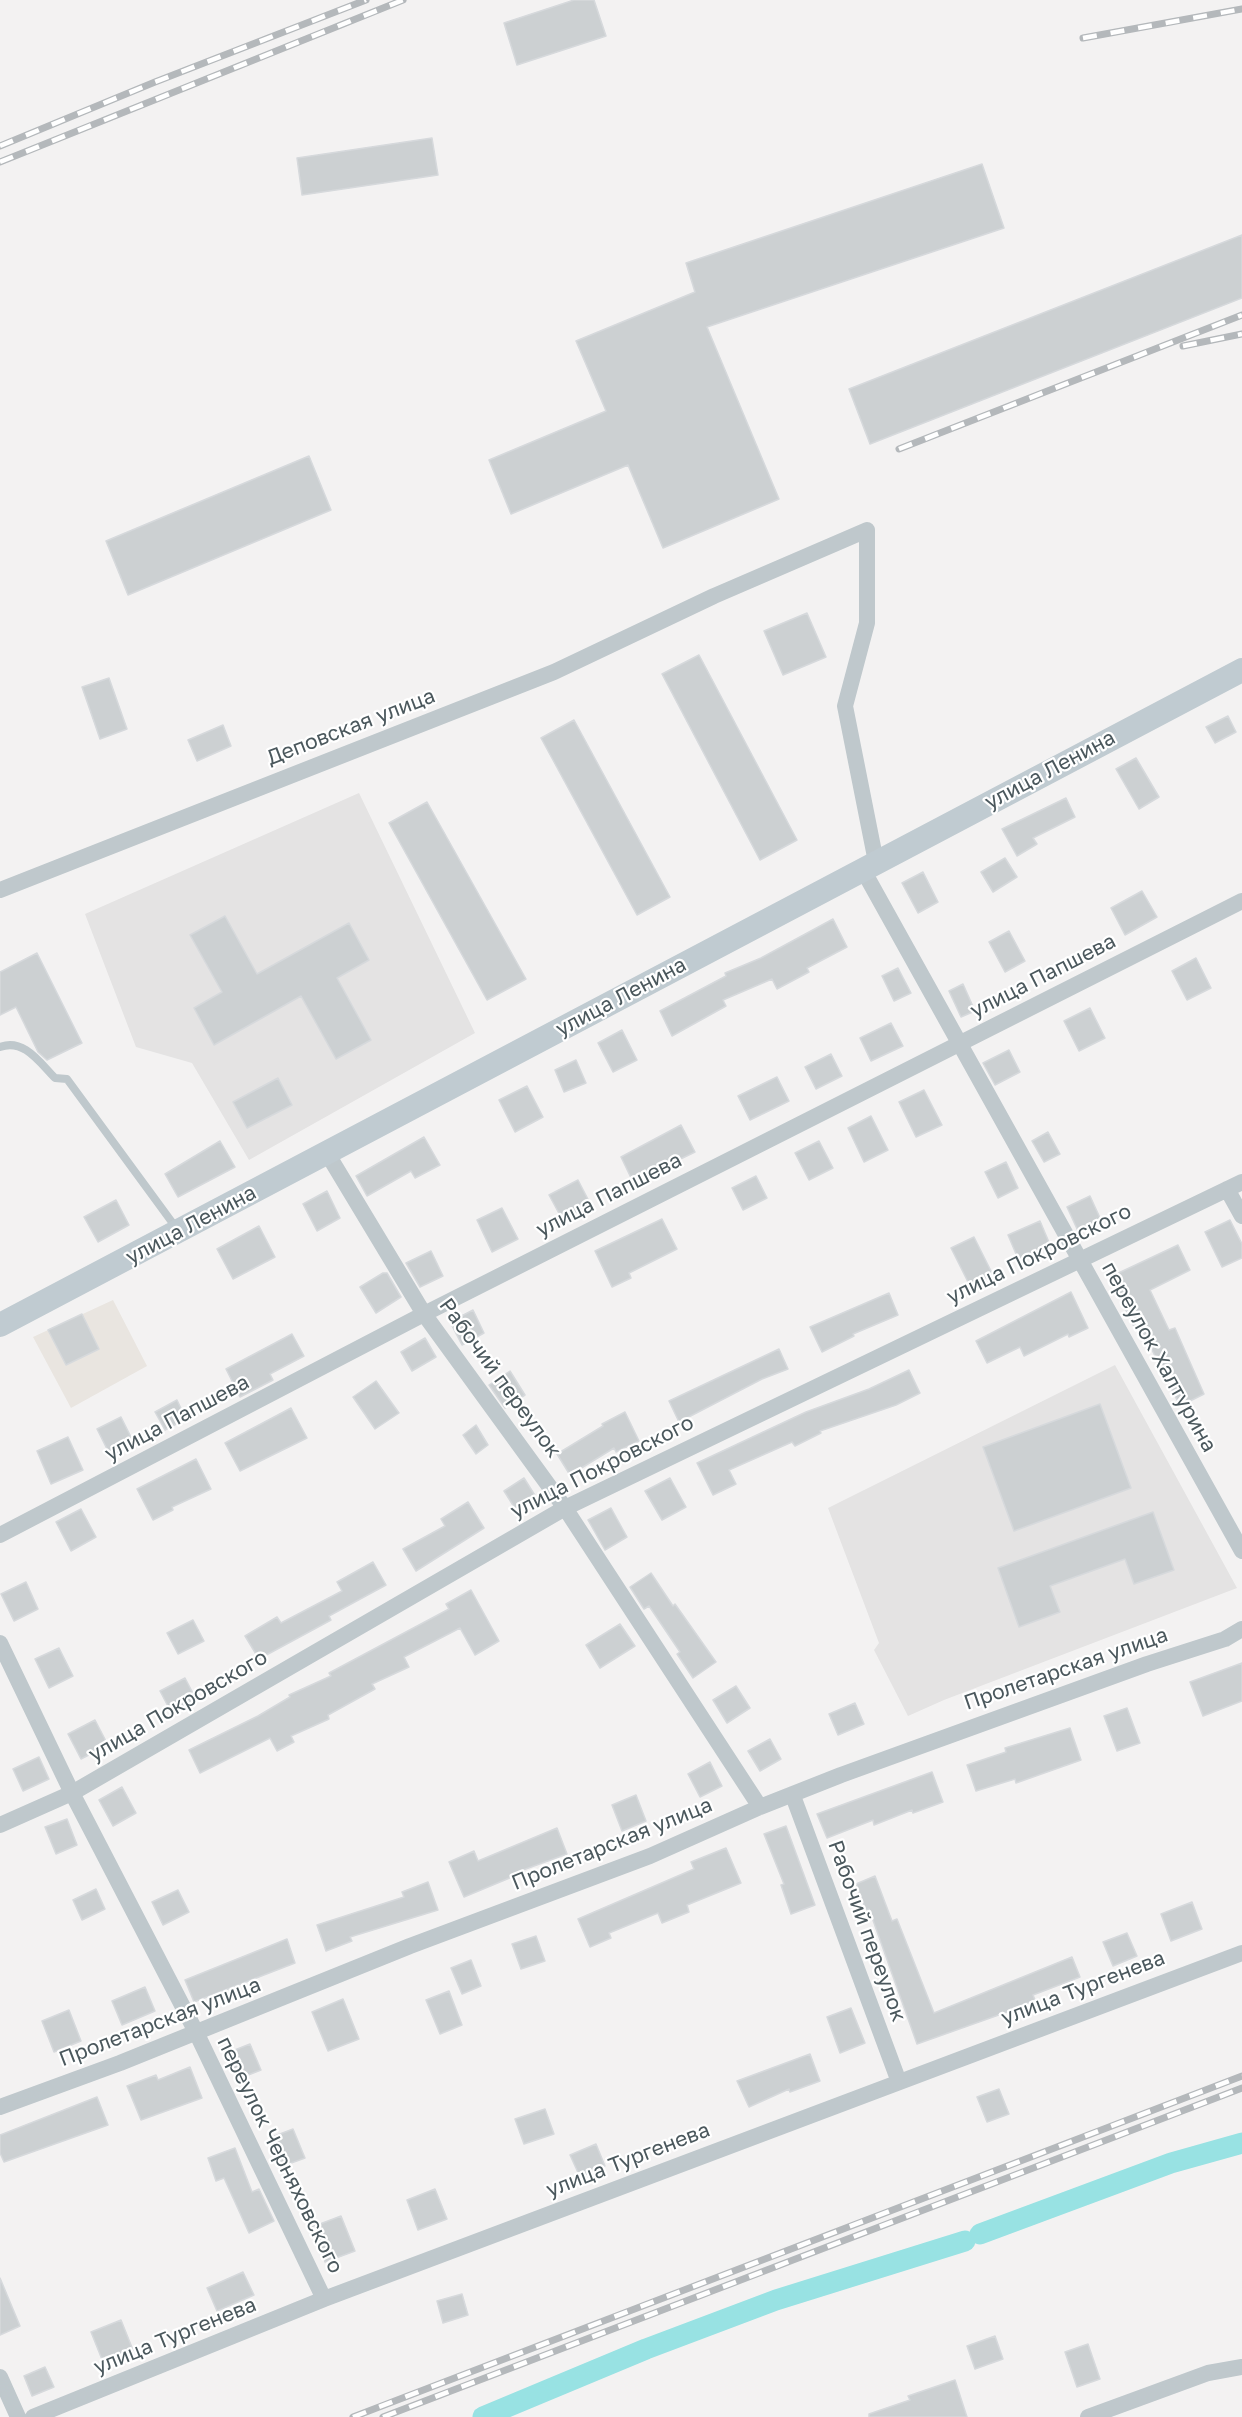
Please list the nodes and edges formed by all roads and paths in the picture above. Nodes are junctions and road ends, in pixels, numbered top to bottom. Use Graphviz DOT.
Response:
graph roads {
  1 [pos="1242,670"];
  2 [pos="869,866"];
  3 [pos="0,890"];
  4 [pos="1242,901"];
  5 [pos="960,1043"];
  6 [pos="0,1047"];
  7 [pos="327,1153"];
  8 [pos="1235,1186"];
  9 [pos="1242,1216"];
  10 [pos="179,1231"];
  11 [pos="1078,1259"];
  12 [pos="424,1314"];
  13 [pos="0,1326"];
  14 [pos="565,1508"];
  15 [pos="0,1535"];
  16 [pos="1242,1551"];
  17 [pos="1242,1629"];
  18 [pos="0,1643"];
  19 [pos="72,1793"];
  20 [pos="792,1796"];
  21 [pos="760,1806"];
  22 [pos="0,1825"];
  23 [pos="1242,1953"];
  24 [pos="196,2032"];
  25 [pos="899,2082"];
  26 [pos="0,2107"];
  27 [pos="324,2300"];
  28 [pos="1242,2367"];
  29 [pos="0,2377"];
  30 [pos="18,2417"];
  31 [pos="33,2417"];
  32 [pos="1088,2417"];
  1 -- 2 [label="main road, улица Ленина"];
  2 -- 3 [label="street, Деповская улица"];
  2 -- 5 [label="street, переулок Халтурина"];
  2 -- 7 [label="main road, улица Ленина"];
  4 -- 5 [label="street, улица Папшева"];
  5 -- 11 [label="street, переулок Халтурина"];
  5 -- 12 [label="street, улица Папшева"];
  6 -- 10 [label="lane"];
  7 -- 10 [label="main road, улица Ленина"];
  7 -- 12 [label="street, Рабочий переулок"];
  8 -- 9 [label="street"];
  8 -- 11 [label="street, улица Покровского"];
  10 -- 13 [label="main road, улица Ленина"];
  11 -- 14 [label="street, улица Покровского"];
  11 -- 16 [label="street, переулок Халтурина"];
  12 -- 14 [label="street, Рабочий переулок"];
  12 -- 15 [label="street, улица Папшева"];
  14 -- 19 [label="street, улица Покровского"];
  14 -- 21 [label="street, Рабочий переулок"];
  17 -- 20 [label="street, Пролетарская улица"];
  18 -- 19 [label="street, переулок Черняховского"];
  19 -- 22 [label="street, улица Покровского"];
  19 -- 24 [label="street, переулок Черняховского"];
  20 -- 21 [label="street, Пролетарская улица"];
  20 -- 25 [label="street, Рабочий переулок"];
  21 -- 24 [label="street, Пролетарская улица"];
  23 -- 25 [label="street, улица Тургенева"];
  24 -- 26 [label="street, Пролетарская улица"];
  24 -- 27 [label="street, переулок Черняховского"];
  25 -- 27 [label="street, улица Тургенева"];
  27 -- 31 [label="street, улица Тургенева"];
  28 -- 32 [label="street"];
  29 -- 30 [label="street"];
}
